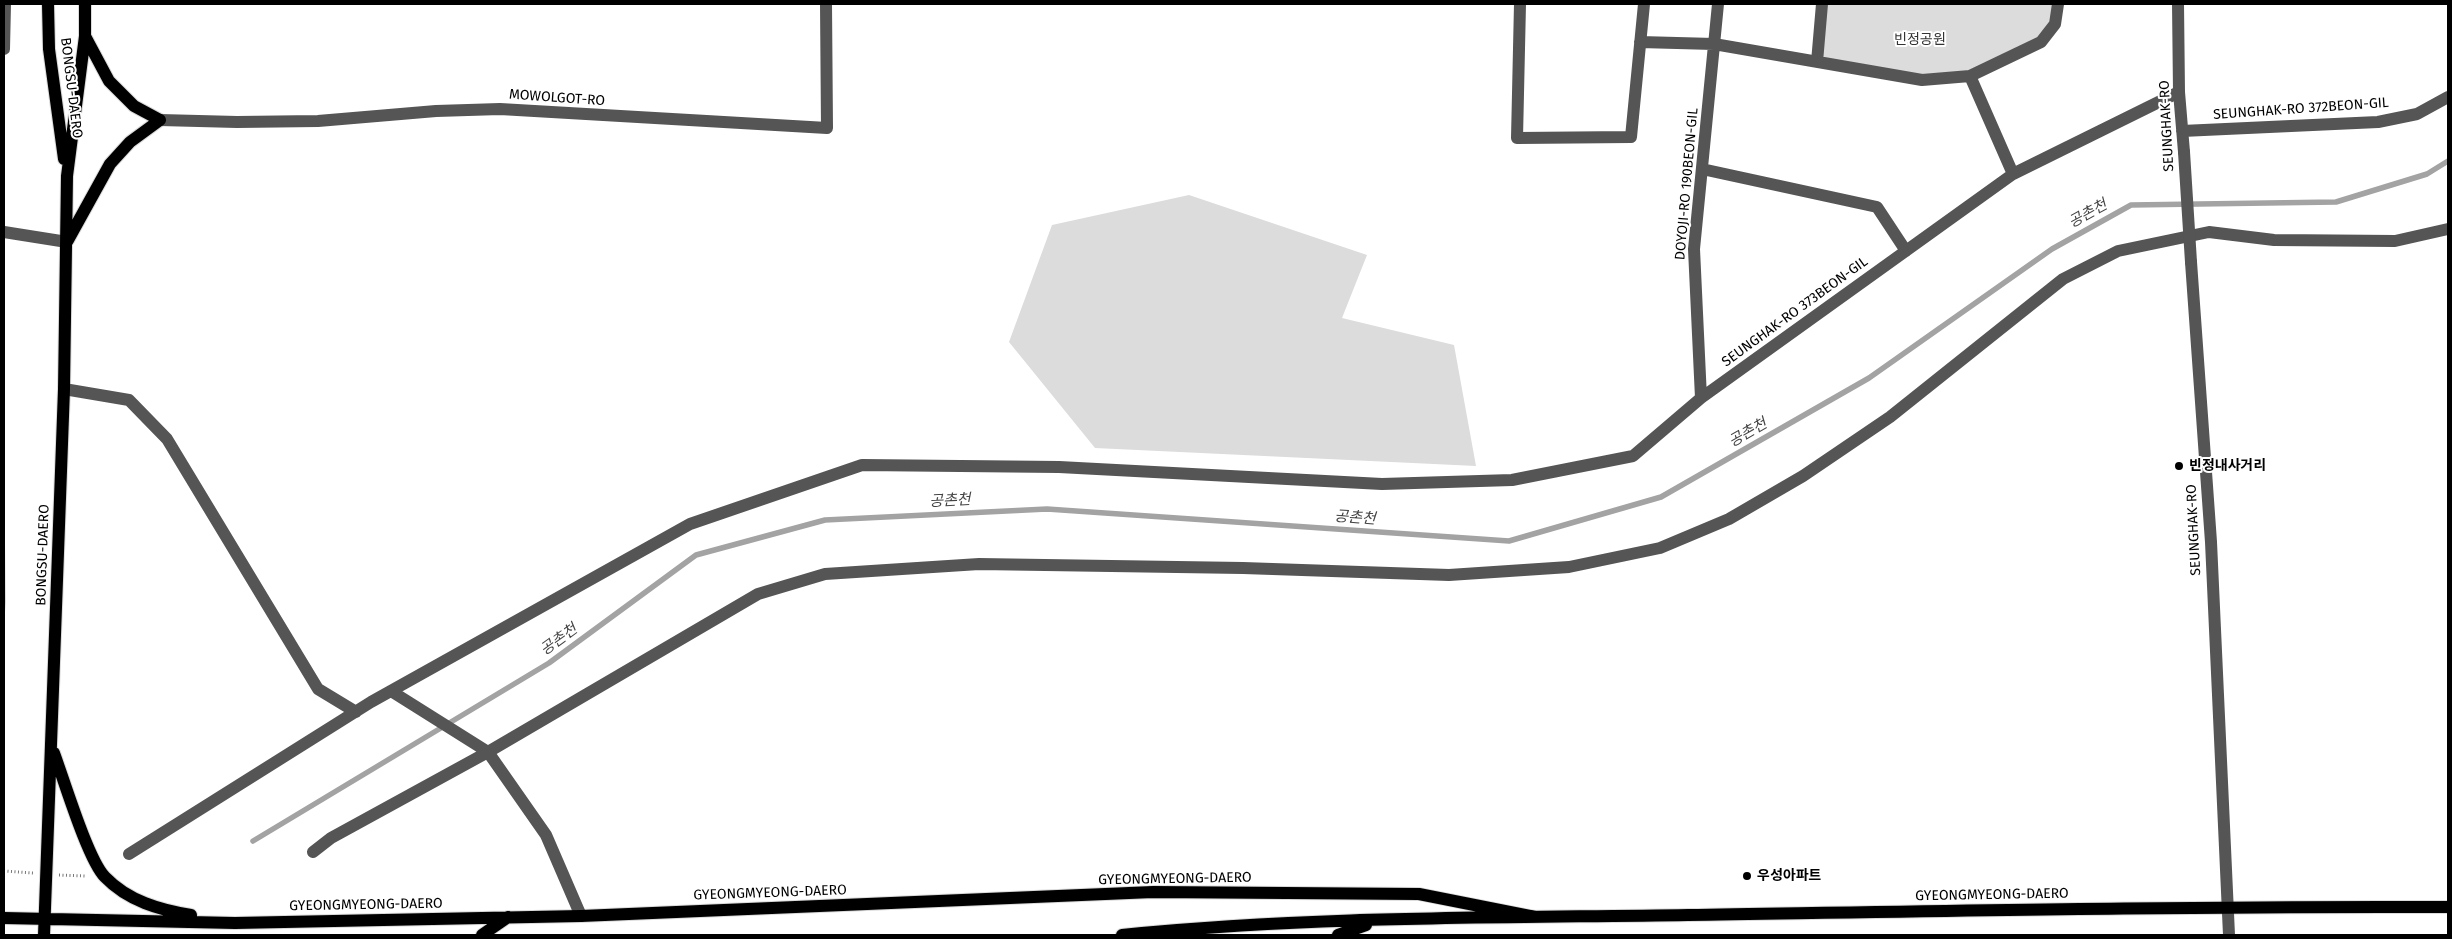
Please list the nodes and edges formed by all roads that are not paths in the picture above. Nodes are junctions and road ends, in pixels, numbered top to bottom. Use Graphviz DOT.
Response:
graph roads {
  1 [pos="5,4"];
  2 [pos="48,4"];
  3 [pos="84,4"];
  4 [pos="826,4"];
  5 [pos="1520,4"];
  6 [pos="1644,4"];
  7 [pos="1718,4"];
  8 [pos="1822,4"];
  9 [pos="2058,4"];
  10 [pos="2178,4"];
  11 [pos="85,36"];
  12 [pos="1640,42"];
  13 [pos="1714,44"];
  14 [pos="4,49"];
  15 [pos="1817,62"];
  16 [pos="1970,76"];
  17 [pos="2180,92"];
  18 [pos="2448,97"];
  19 [pos="160,120"];
  20 [pos="2182,131"];
  21 [pos="1702,169"];
  22 [pos="2013,174"];
  23 [pos="67,176"];
  24 [pos="2448,229"];
  25 [pos="4,232"];
  26 [pos="67,242"];
  27 [pos="1906,251"];
  28 [pos="64,389"];
  29 [pos="1701,398"];
  30 [pos="390,691"];
  31 [pos="356,712"];
  32 [pos="52,748"];
  33 [pos="483,750"];
  34 [pos="313,852"];
  35 [pos="129,854"];
  36 [pos="2227,906"];
  37 [pos="2448,907"];
  38 [pos="581,916"];
  39 [pos="508,917"];
  40 [pos="1536,917"];
  41 [pos="4,918"];
  42 [pos="45,918"];
  43 [pos="1378,921"];
  44 [pos="235,923"];
  45 [pos="44,935"];
  46 [pos="482,935"];
  47 [pos="1122,935"];
  48 [pos="1338,935"];
  49 [pos="2229,935"];
  1 -- 14 [label="street"];
  2 -- 23 [label="main road, BONGSU-DAERO"];
  3 -- 11 [label="main road, BONGSU-DAERO"];
  4 -- 19 [label="street, MOWOLGOT-RO"];
  5 -- 12 [label="street"];
  6 -- 12 [label="street"];
  7 -- 13 [label="street, DOYOJI-RO 190BEON-GIL"];
  8 -- 15 [label="street"];
  9 -- 16 [label="street"];
  10 -- 17 [label="street, SEUNGHAK-RO"];
  11 -- 19 [label="main road"];
  11 -- 23 [label="main road, BONGSU-DAERO"];
  12 -- 13 [label="street"];
  13 -- 15 [label="street"];
  13 -- 21 [label="street, DOYOJI-RO 190BEON-GIL"];
  15 -- 16 [label="street"];
  16 -- 22 [label="street"];
  17 -- 20 [label="street, SEUNGHAK-RO"];
  17 -- 22 [label="street, SEUNGHAK-RO 373BEON-GIL"];
  18 -- 20 [label="street, SEUNGHAK-RO 372BEON-GIL"];
  19 -- 26 [label="main road"];
  20 -- 36 [label="street, SEUNGHAK-RO, bridge"];
  21 -- 27 [label="street"];
  21 -- 29 [label="street, DOYOJI-RO 190BEON-GIL"];
  22 -- 27 [label="street, SEUNGHAK-RO 373BEON-GIL"];
  23 -- 26 [label="main road, BONGSU-DAERO"];
  24 -- 33 [label="street"];
  25 -- 26 [label="street"];
  26 -- 28 [label="main road, BONGSU-DAERO"];
  27 -- 29 [label="street, SEUNGHAK-RO 373BEON-GIL"];
  28 -- 31 [label="street"];
  28 -- 32 [label="main road, BONGSU-DAERO"];
  29 -- 30 [label="street, SEUNGHAK-RO 373BEON-GIL"];
  30 -- 31 [label="street, SEUNGHAK-RO 373BEON-GIL"];
  30 -- 33 [label="street"];
  31 -- 35 [label="street, SEUNGHAK-RO 373BEON-GIL"];
  32 -- 42 [label="main road, BONGSU-DAERO"];
  32 -- 44 [label="main road"];
  33 -- 34 [label="street"];
  33 -- 38 [label="street"];
  36 -- 37 [label="main road, GYEONGMYEONG-DAERO"];
  36 -- 40 [label="main road, GYEONGMYEONG-DAERO"];
  36 -- 49 [label="street, SEUNGHAK-RO"];
  38 -- 39 [label="main road, GYEONGMYEONG-DAERO"];
  38 -- 40 [label="main road, GYEONGMYEONG-DAERO"];
  39 -- 44 [label="main road, GYEONGMYEONG-DAERO"];
  39 -- 46 [label="main road"];
  40 -- 43 [label="main road, GYEONGMYEONG-DAERO"];
  41 -- 42 [label="main road, GYEONGMYEONG-DAERO"];
  42 -- 44 [label="main road, GYEONGMYEONG-DAERO"];
  42 -- 45 [label="main road, BONGSU-DAERO"];
  43 -- 47 [label="main road, GYEONGMYEONG-DAERO"];
  43 -- 48 [label="main road, GYEONGMYEONG-DAERO"];
}
